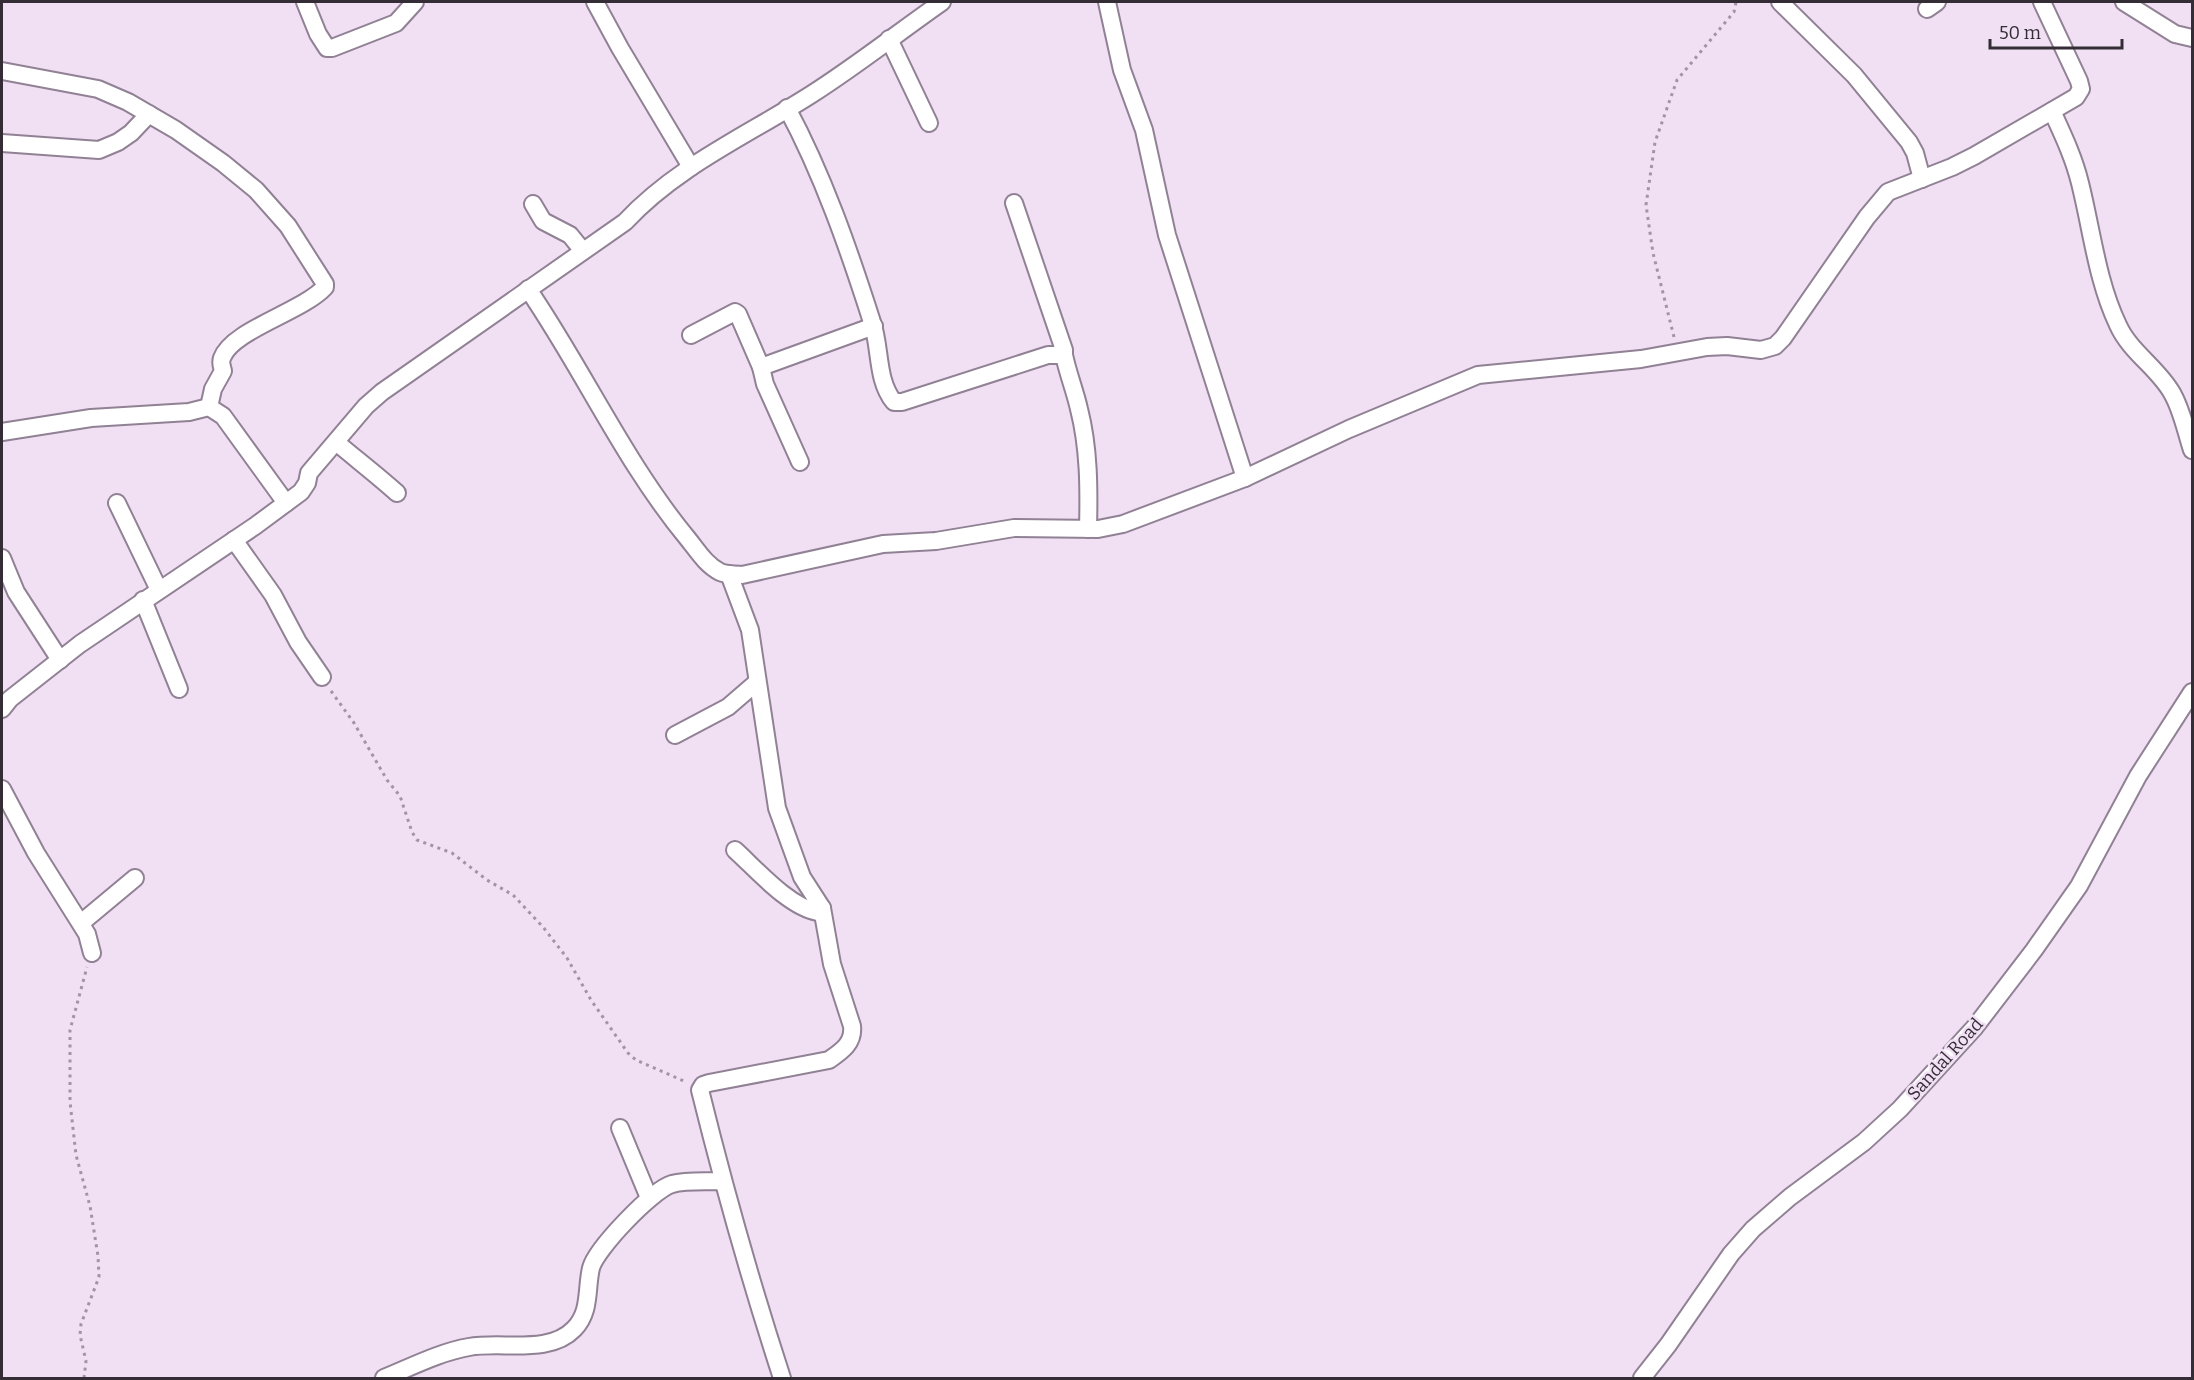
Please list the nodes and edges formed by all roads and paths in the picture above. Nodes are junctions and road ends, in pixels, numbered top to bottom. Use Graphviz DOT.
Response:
graph roads {
  1 [pos="305,2"];
  2 [pos="415,2"];
  3 [pos="595,2"];
  4 [pos="942,2"];
  5 [pos="1107,2"];
  6 [pos="1736,2"];
  7 [pos="1780,2"];
  8 [pos="2042,2"];
  9 [pos="2124,2"];
  10 [pos="2193,38"];
  11 [pos="889,39"];
  12 [pos="2,71"];
  13 [pos="787,108"];
  14 [pos="2052,111"];
  15 [pos="149,114"];
  16 [pos="929,123"];
  17 [pos="2,143"];
  18 [pos="690,167"];
  19 [pos="1922,179"];
  20 [pos="1014,203"];
  21 [pos="532,204"];
  22 [pos="583,251"];
  23 [pos="528,290"];
  24 [pos="874,326"];
  25 [pos="691,335"];
  26 [pos="1678,353"];
  27 [pos="1064,355"];
  28 [pos="761,367"];
  29 [pos="209,407"];
  30 [pos="2,432"];
  31 [pos="336,442"];
  32 [pos="2193,450"];
  33 [pos="800,462"];
  34 [pos="1245,478"];
  35 [pos="397,493"];
  36 [pos="117,503"];
  37 [pos="286,503"];
  38 [pos="1088,529"];
  39 [pos="234,540"];
  40 [pos="2,558"];
  41 [pos="729,574"];
  42 [pos="159,590"];
  43 [pos="143,600"];
  44 [pos="60,660"];
  45 [pos="322,677"];
  46 [pos="757,682"];
  47 [pos="179,689"];
  48 [pos="2193,692"];
  49 [pos="2,709"];
  50 [pos="675,735"];
  51 [pos="2,789"];
  52 [pos="735,850"];
  53 [pos="135,878"];
  54 [pos="822,908"];
  55 [pos="81,923"];
  56 [pos="92,953"];
  57 [pos="701,1088"];
  58 [pos="620,1128"];
  59 [pos="722,1181"];
  60 [pos="650,1198"];
  61 [pos="84,1378"];
  62 [pos="384,1378"];
  63 [pos="782,1378"];
  64 [pos="1641,1378"];
  1 -- 2 [label="street"];
  3 -- 18 [label="street"];
  4 -- 11 [label="street"];
  5 -- 34 [label="street"];
  6 -- 26 [label="path"];
  7 -- 19 [label="street"];
  8 -- 14 [label="street"];
  9 -- 10 [label="street"];
  11 -- 13 [label="street"];
  11 -- 16 [label="street"];
  12 -- 15 [label="street"];
  13 -- 18 [label="street"];
  13 -- 24 [label="street"];
  14 -- 19 [label="street"];
  14 -- 32 [label="street"];
  15 -- 17 [label="street"];
  15 -- 29 [label="street"];
  18 -- 22 [label="street"];
  19 -- 26 [label="street"];
  20 -- 27 [label="street"];
  21 -- 22 [label="street"];
  22 -- 23 [label="street"];
  23 -- 31 [label="street"];
  23 -- 41 [label="street"];
  24 -- 27 [label="street"];
  24 -- 28 [label="street"];
  25 -- 28 [label="street"];
  26 -- 34 [label="street"];
  27 -- 38 [label="street"];
  28 -- 33 [label="street"];
  29 -- 30 [label="street"];
  29 -- 37 [label="street"];
  31 -- 35 [label="street"];
  31 -- 37 [label="street"];
  34 -- 38 [label="street"];
  36 -- 42 [label="street"];
  37 -- 39 [label="street"];
  38 -- 41 [label="street"];
  39 -- 42 [label="street"];
  39 -- 45 [label="street"];
  40 -- 44 [label="street"];
  41 -- 46 [label="street"];
  42 -- 43 [label="street"];
  43 -- 44 [label="street"];
  43 -- 47 [label="street"];
  44 -- 49 [label="street"];
  45 -- 57 [label="path"];
  46 -- 50 [label="street"];
  46 -- 54 [label="street"];
  48 -- 64 [label="street, Sandal Road"];
  51 -- 55 [label="street"];
  52 -- 54 [label="street"];
  53 -- 55 [label="street"];
  54 -- 57 [label="street"];
  55 -- 56 [label="street"];
  56 -- 61 [label="path"];
  57 -- 59 [label="street"];
  58 -- 60 [label="street"];
  59 -- 60 [label="street"];
  59 -- 63 [label="street"];
  60 -- 62 [label="street"];
}
